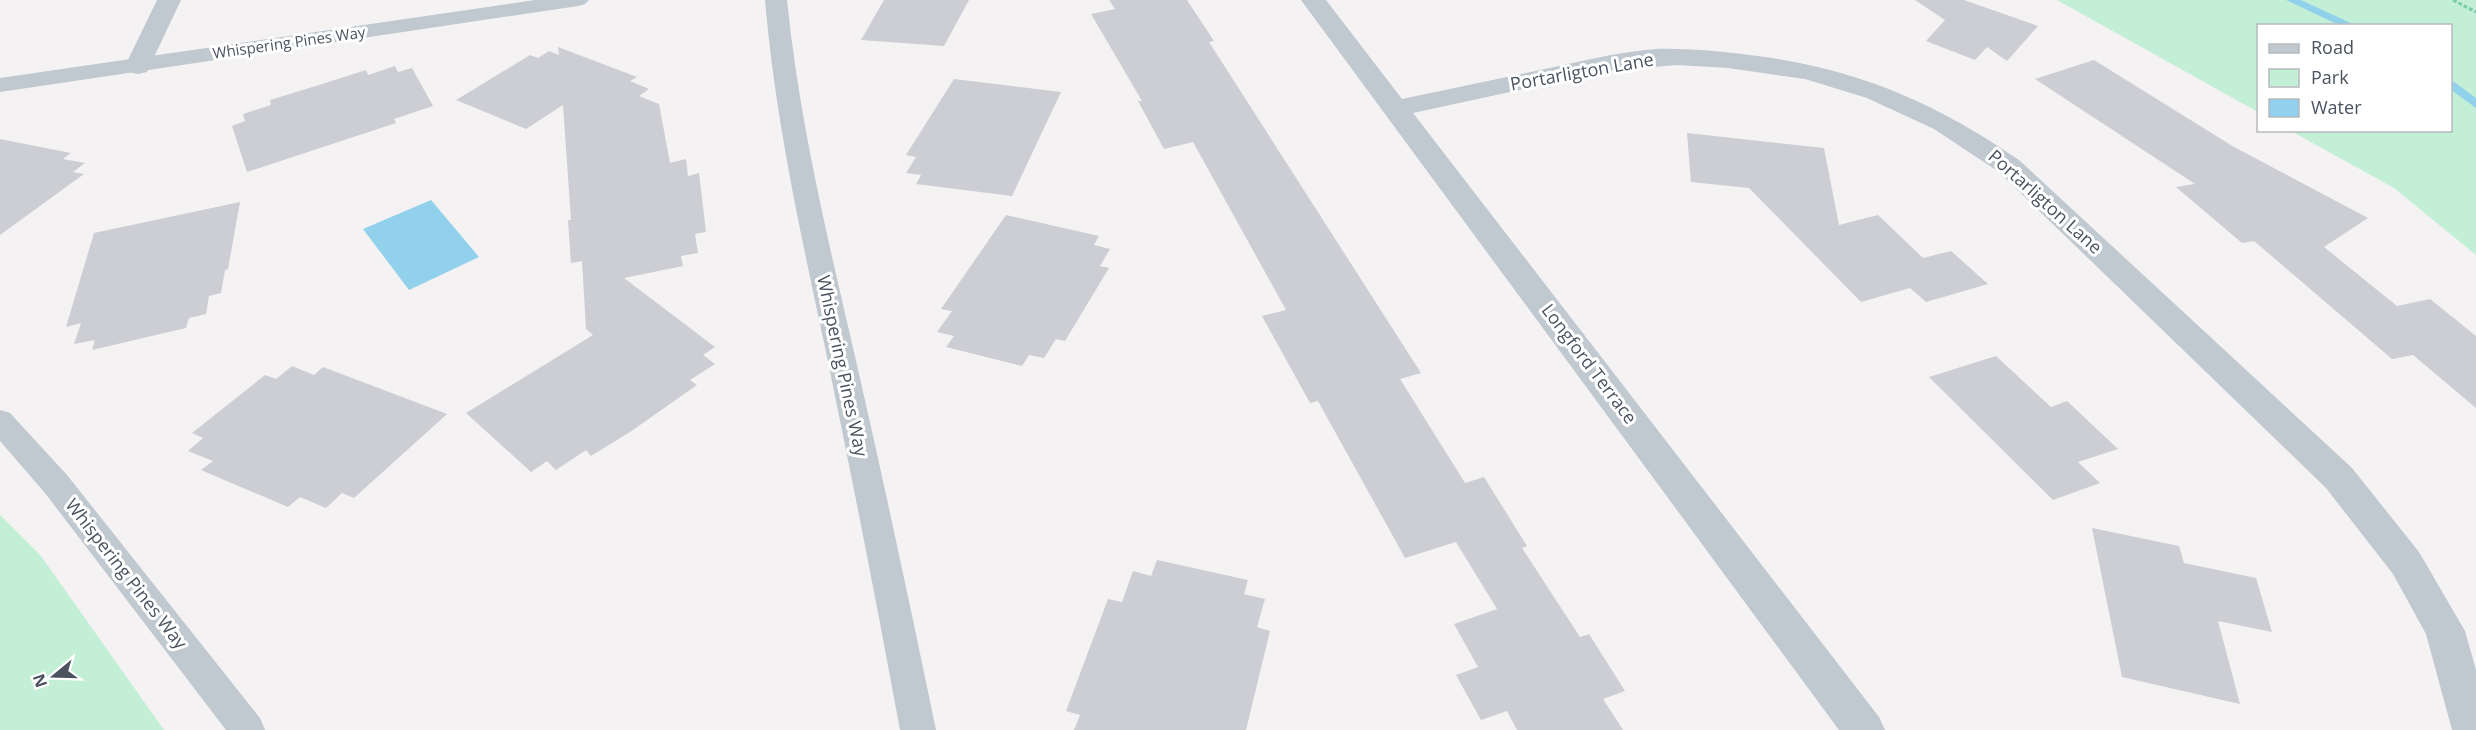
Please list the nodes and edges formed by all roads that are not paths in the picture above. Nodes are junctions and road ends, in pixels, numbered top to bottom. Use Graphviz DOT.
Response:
graph roads {
  1 [pos="169,0"];
  2 [pos="578,0"];
  3 [pos="776,0"];
  4 [pos="1313,0"];
  5 [pos="138,66"];
  6 [pos="0,85"];
  7 [pos="1396,108"];
  8 [pos="0,421"];
  9 [pos="247,730"];
  10 [pos="918,730"];
  11 [pos="1864,730"];
  12 [pos="2473,730"];
  1 -- 5 [label="street"];
  2 -- 5 [label="lane, Whispering Pines Way"];
  3 -- 10 [label="lane, Whispering Pines Way"];
  4 -- 7 [label="street, Longford Terrace"];
  5 -- 6 [label="lane, Whispering Pines Way"];
  7 -- 11 [label="street, Longford Terrace"];
  7 -- 12 [label="street, Portarligton Lane"];
  8 -- 9 [label="lane, Whispering Pines Way"];
}
